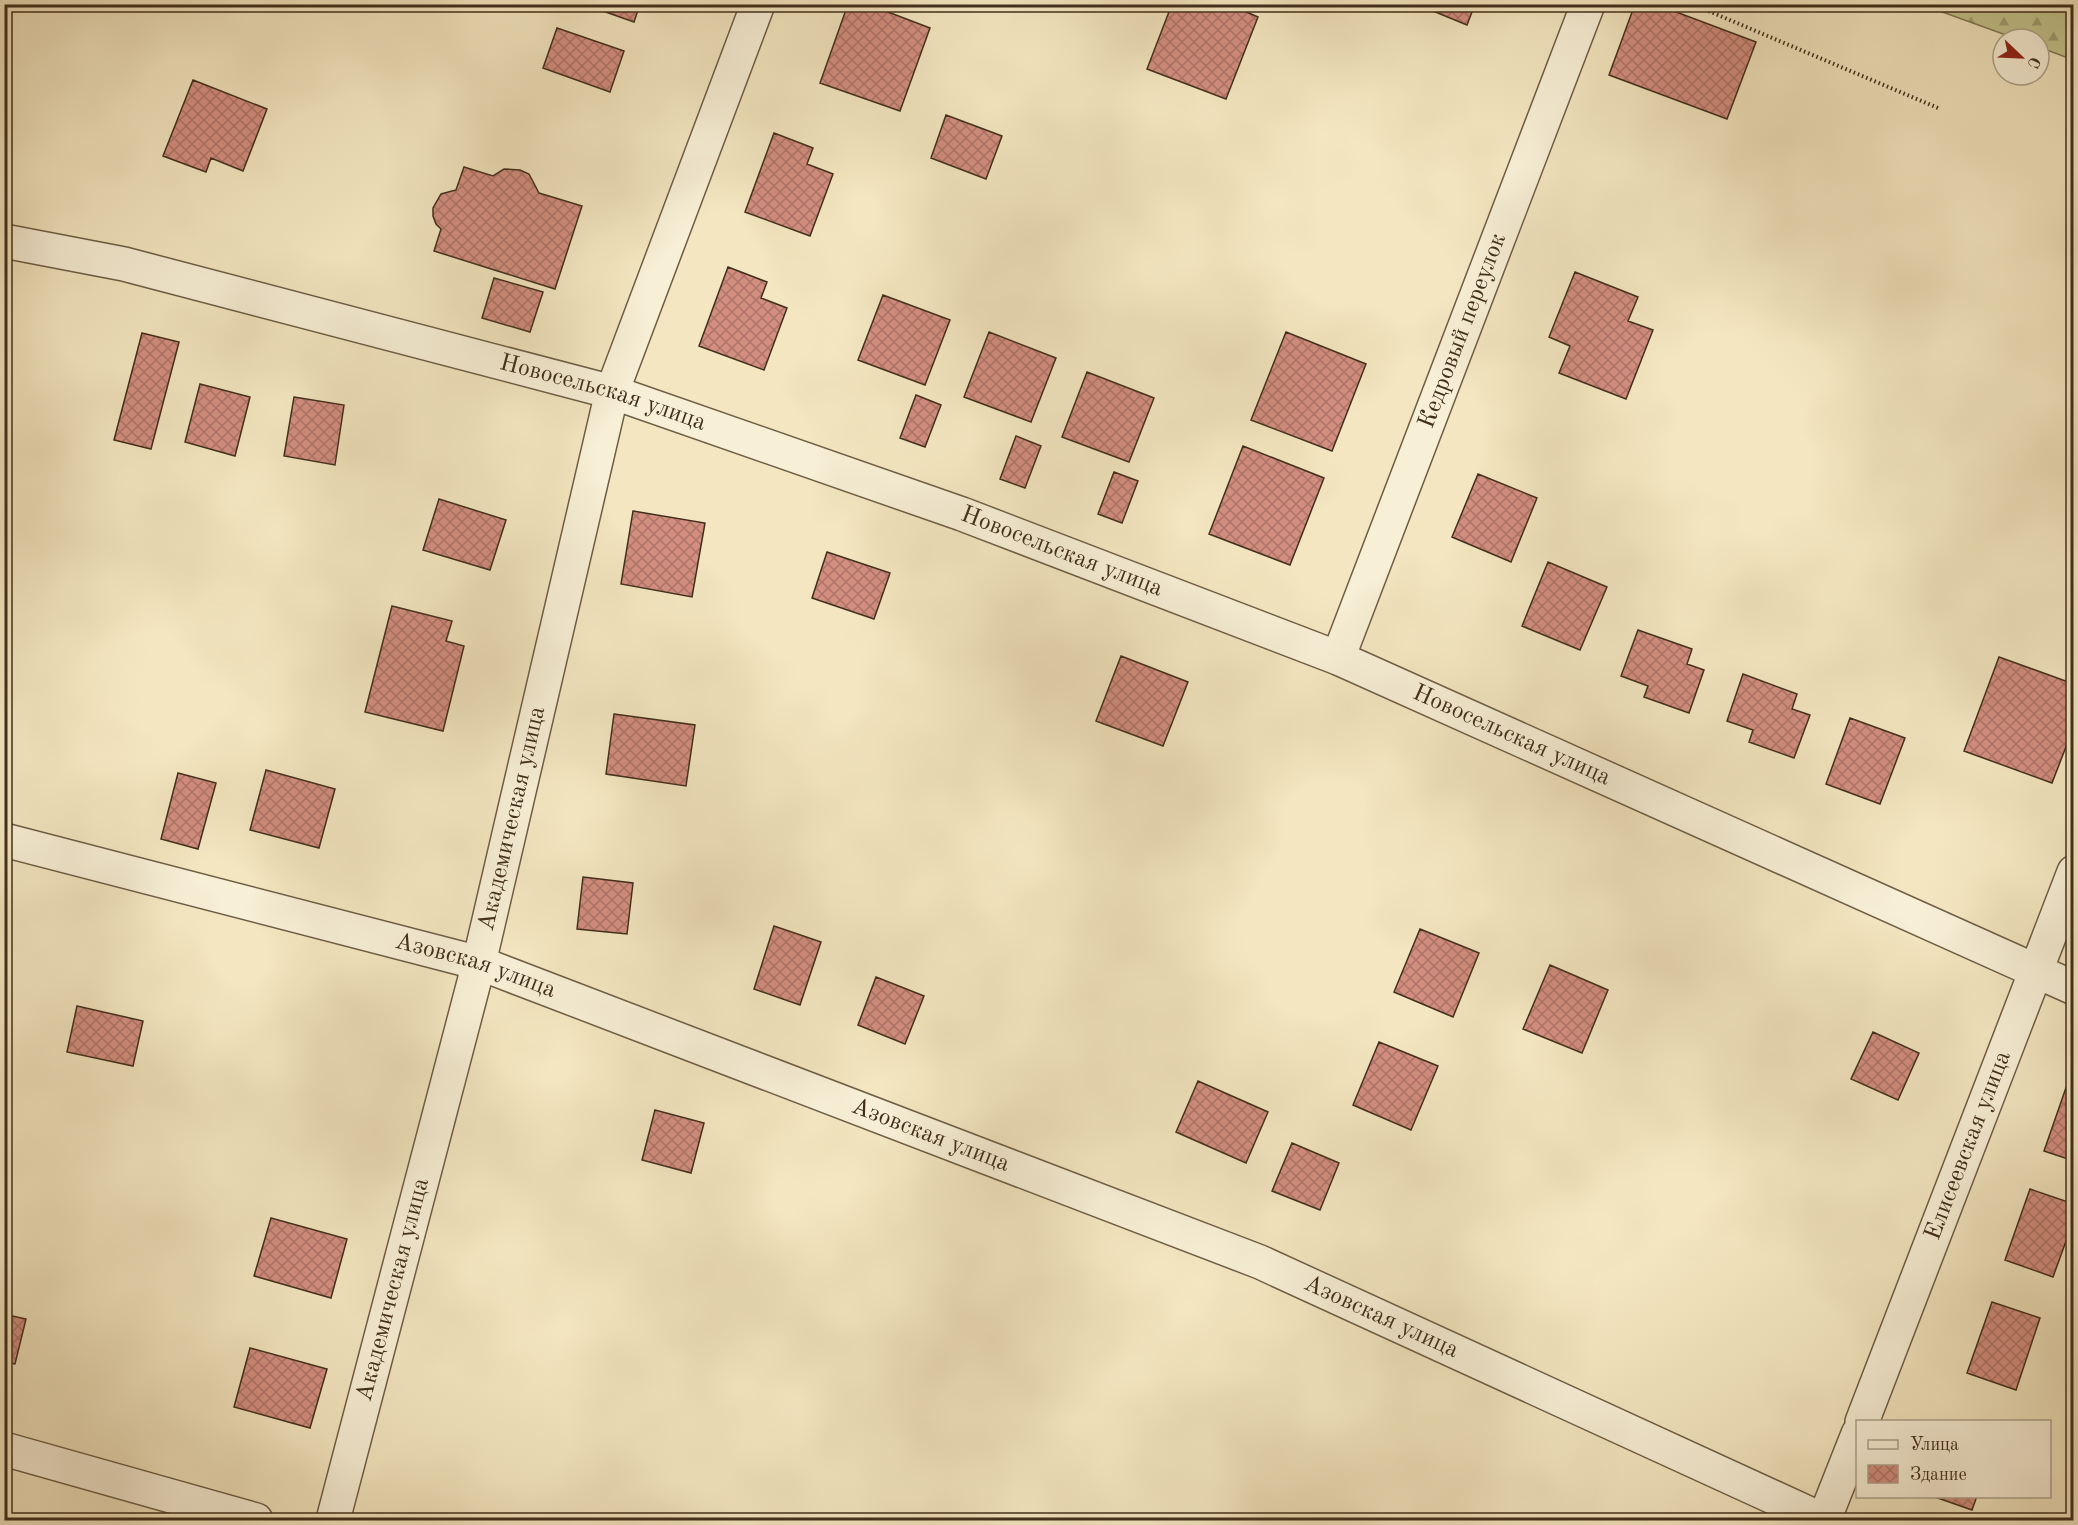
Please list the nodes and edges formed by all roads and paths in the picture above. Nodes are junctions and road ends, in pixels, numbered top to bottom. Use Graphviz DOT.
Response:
graph roads {
  1 [pos="758,4"];
  2 [pos="1588,4"];
  3 [pos="1692,4"];
  4 [pos="1938,108"];
  5 [pos="4,241"];
  6 [pos="612,392"];
  7 [pos="1338,658"];
  8 [pos="4,840"];
  9 [pos="2073,872"];
  10 [pos="479,963"];
  11 [pos="2035,972"];
  12 [pos="2073,988"];
  13 [pos="1863,1420"];
  14 [pos="1856,1437"];
  15 [pos="4,1449"];
  16 [pos="256,1521"];
  17 [pos="333,1521"];
  18 [pos="1824,1521"];
  1 -- 6 [label="street, Академическая улица"];
  2 -- 7 [label="street, Кедровый переулок"];
  3 -- 4 [label="path"];
  5 -- 6 [label="street, Новосельская улица"];
  6 -- 7 [label="street, Новосельская улица"];
  6 -- 10 [label="street, Академическая улица"];
  7 -- 11 [label="street, Новосельская улица"];
  8 -- 10 [label="street, Азовская улица"];
  9 -- 11 [label="street, Елисеевская улица"];
  10 -- 17 [label="street, Академическая улица"];
  10 -- 18 [label="street, Азовская улица"];
  11 -- 12 [label="street, Новосельская улица"];
  11 -- 13 [label="street, Елисеевская улица"];
  14 -- 18 [label="street"];
  15 -- 16 [label="street"];
}
